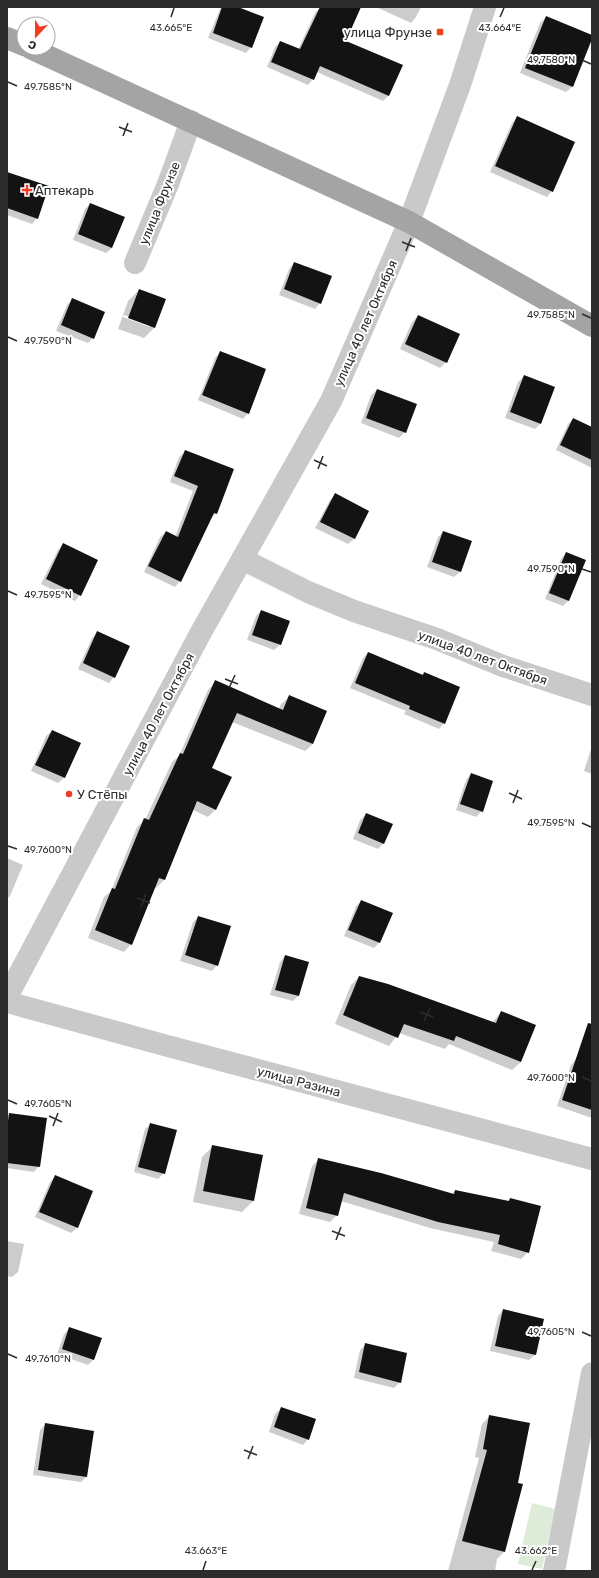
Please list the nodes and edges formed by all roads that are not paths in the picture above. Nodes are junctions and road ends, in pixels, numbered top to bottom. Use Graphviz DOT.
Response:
graph roads {
  1 [pos="485,7"];
  2 [pos="48,56"];
  3 [pos="191,121"];
  4 [pos="409,222"];
  5 [pos="135,263"];
  6 [pos="592,326"];
  7 [pos="242,559"];
  8 [pos="592,695"];
  9 [pos="7,996"];
  10 [pos="7,1002"];
  11 [pos="592,1159"];
  12 [pos="592,1372"];
  13 [pos="554,1571"];
  1 -- 4 [label="street, улица 40 лет Октября"];
  2 -- 3 [label="main road"];
  3 -- 4 [label="main road"];
  3 -- 5 [label="street, улица Фрунзе"];
  4 -- 6 [label="main road"];
  4 -- 7 [label="street, улица 40 лет Октября"];
  7 -- 8 [label="street, улица 40 лет Октября"];
  7 -- 9 [label="street, улица 40 лет Октября"];
  10 -- 11 [label="street, улица Разина"];
  12 -- 13 [label="street"];
}
